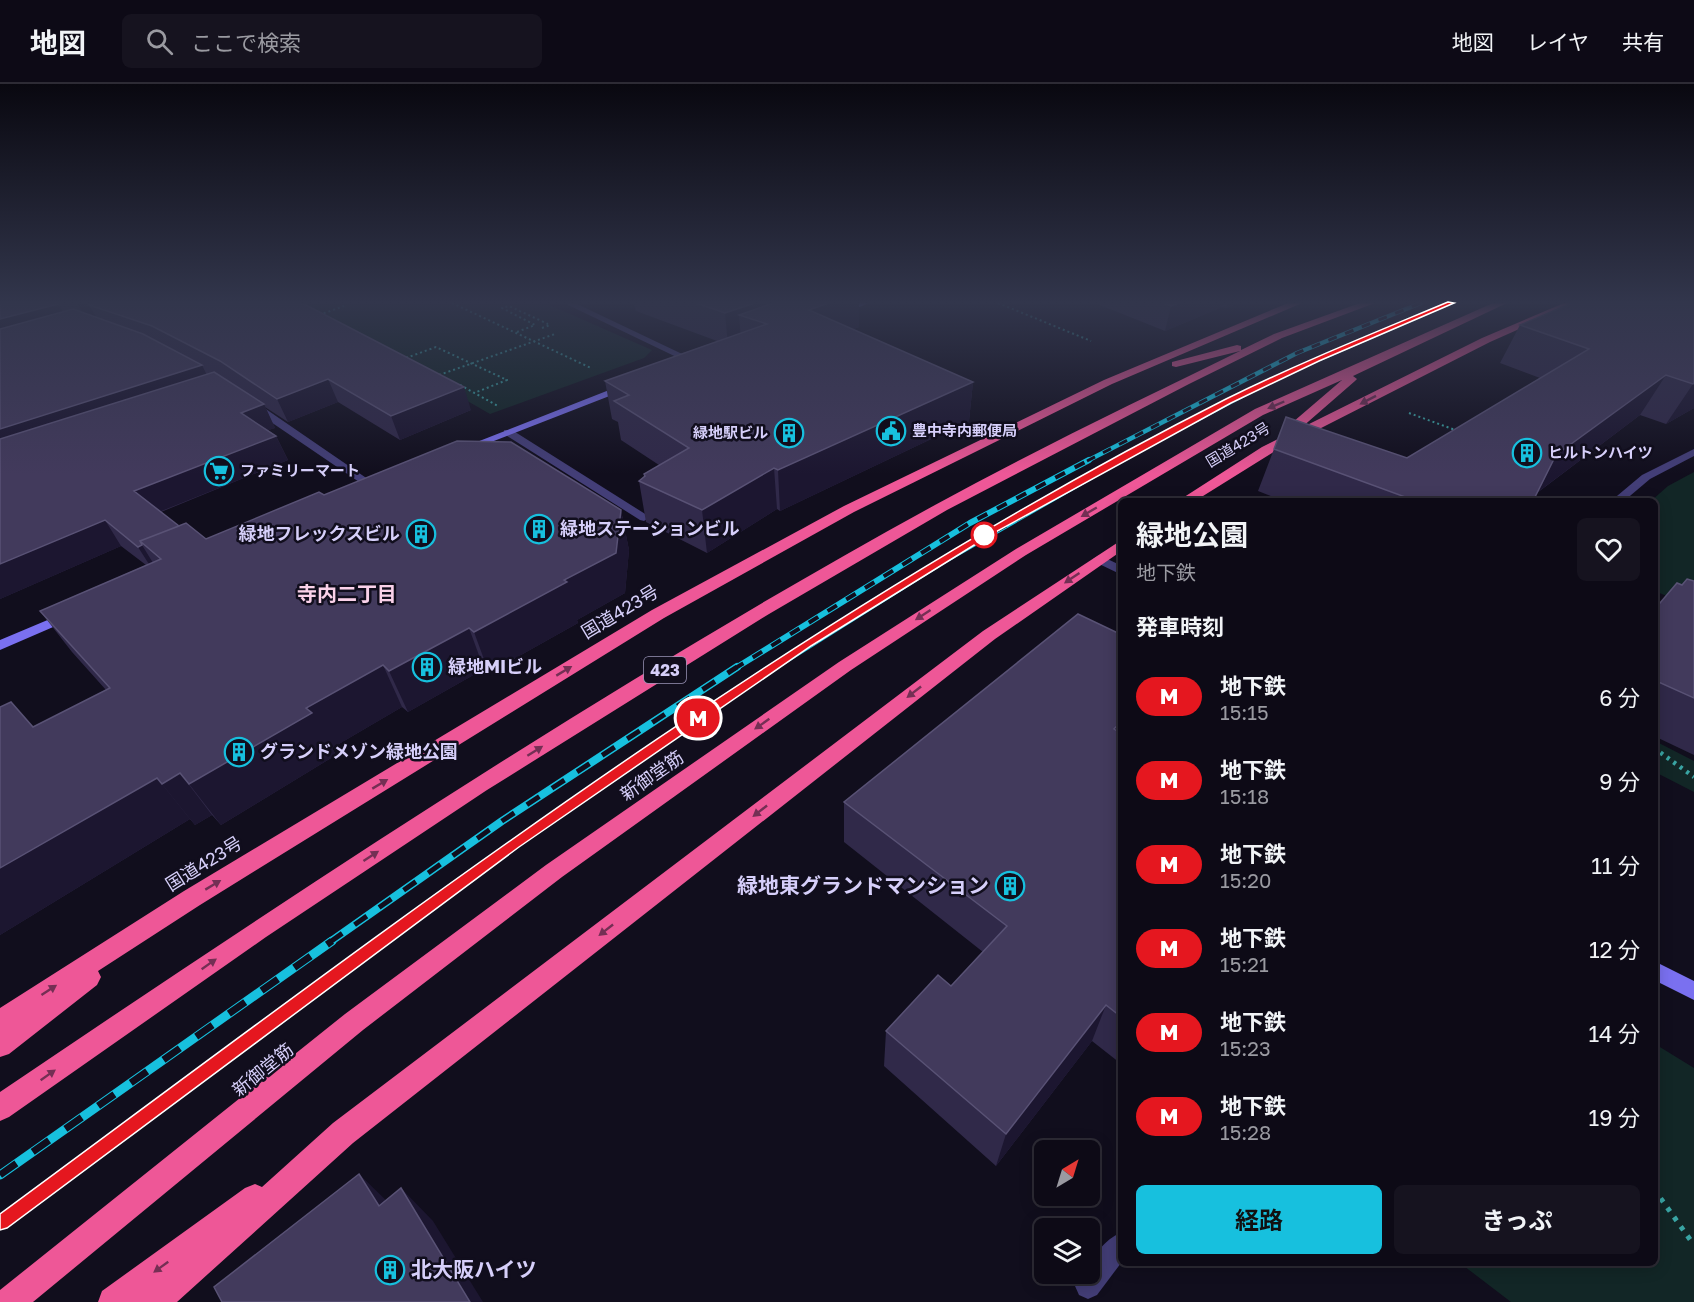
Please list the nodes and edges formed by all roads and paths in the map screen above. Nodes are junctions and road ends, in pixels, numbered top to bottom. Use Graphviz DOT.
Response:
graph roads {
  1 [pos="410,360"];
  2 [pos="464,360"];
  3 [pos="480,360"];
  4 [pos="575,360"];
  5 [pos="700,360"];
  6 [pos="1161,360"];
  7 [pos="1190,360"];
  8 [pos="1231,360"];
  9 [pos="1378,360"];
  10 [pos="1447,360"];
  11 [pos="415,362"];
  12 [pos="471,363"];
  13 [pos="1366,366"];
  14 [pos="593,369"];
  15 [pos="672,369"];
  16 [pos="431,370"];
  17 [pos="440,375"];
  18 [pos="448,379"];
  19 [pos="641,381"];
  20 [pos="1108,382"];
  21 [pos="457,384"];
  22 [pos="474,393"];
  23 [pos="246,401"];
  24 [pos="490,401"];
  25 [pos="1401,411"];
  26 [pos="508,432"];
  27 [pos="1462,433"];
  28 [pos="1267,450"];
  29 [pos="456,452"];
  30 [pos="1694,452"];
  31 [pos="372,486"];
  32 [pos="1190,498"];
  33 [pos="1621,498"];
  34 [pos="644,517"];
  35 [pos="1118,546"];
  36 [pos="1099,560"];
  37 [pos="1118,569"];
  38 [pos="1658,606"];
  39 [pos="76,612"];
  40 [pos="1694,621"];
  41 [pos="0,645"];
  42 [pos="1658,750"];
  43 [pos="1694,777"];
  44 [pos="192,898"];
  45 [pos="1658,972"];
  46 [pos="1694,991"];
  47 [pos="0,1022"];
  48 [pos="0,1045"];
  49 [pos="0,1108"];
  50 [pos="343,1133"];
  51 [pos="1658,1195"];
  52 [pos="1694,1245"];
  53 [pos="1118,1248"];
  54 [pos="1088,1286"];
  55 [pos="9,1302"];
  56 [pos="113,1302"];
  57 [pos="153,1302"];
  1 -- 11 [label="path"];
  2 -- 12 [label="path"];
  3 -- 12 [label="path"];
  4 -- 14 [label="path"];
  5 -- 15 [label="street"];
  6 -- 20 [label="highway, 国道423号"];
  7 -- 20 [label="highway"];
  49 -- 8 [label="highway, 423, one-way"];
  9 -- 13 [label="highway, 新御堂筋"];
  10 -- 28 [label="highway, 国道423号, one-way"];
  12 -- 17 [label="path"];
  12 -- 22 [label="path"];
  13 -- 28 [label="highway"];
  13 -- 55 [label="highway, 新御堂筋, one-way"];
  16 -- 17 [label="path"];
  17 -- 18 [label="path"];
  19 -- 26 [label="street"];
  44 -- 20 [label="highway, 国道423号, one-way"];
  21 -- 22 [label="path"];
  22 -- 24 [label="path"];
  23 -- 31 [label="street"];
  25 -- 27 [label="path"];
  26 -- 29 [label="street"];
  26 -- 34 [label="street"];
  28 -- 32 [label="highway, 国道423号"];
  30 -- 33 [label="street"];
  35 -- 36 [label="highway"];
  36 -- 37 [label="street"];
  36 -- 50 [label="highway, one-way"];
  38 -- 40 [label="street"];
  39 -- 41 [label="street"];
  42 -- 43 [label="path"];
  47 -- 44 [label="highway, 国道423号, one-way"];
  44 -- 48 [label="highway"];
  45 -- 46 [label="street"];
  50 -- 56 [label="highway, one-way"];
  50 -- 57 [label="highway"];
  51 -- 52 [label="path"];
  53 -- 54 [label="street"];
}
